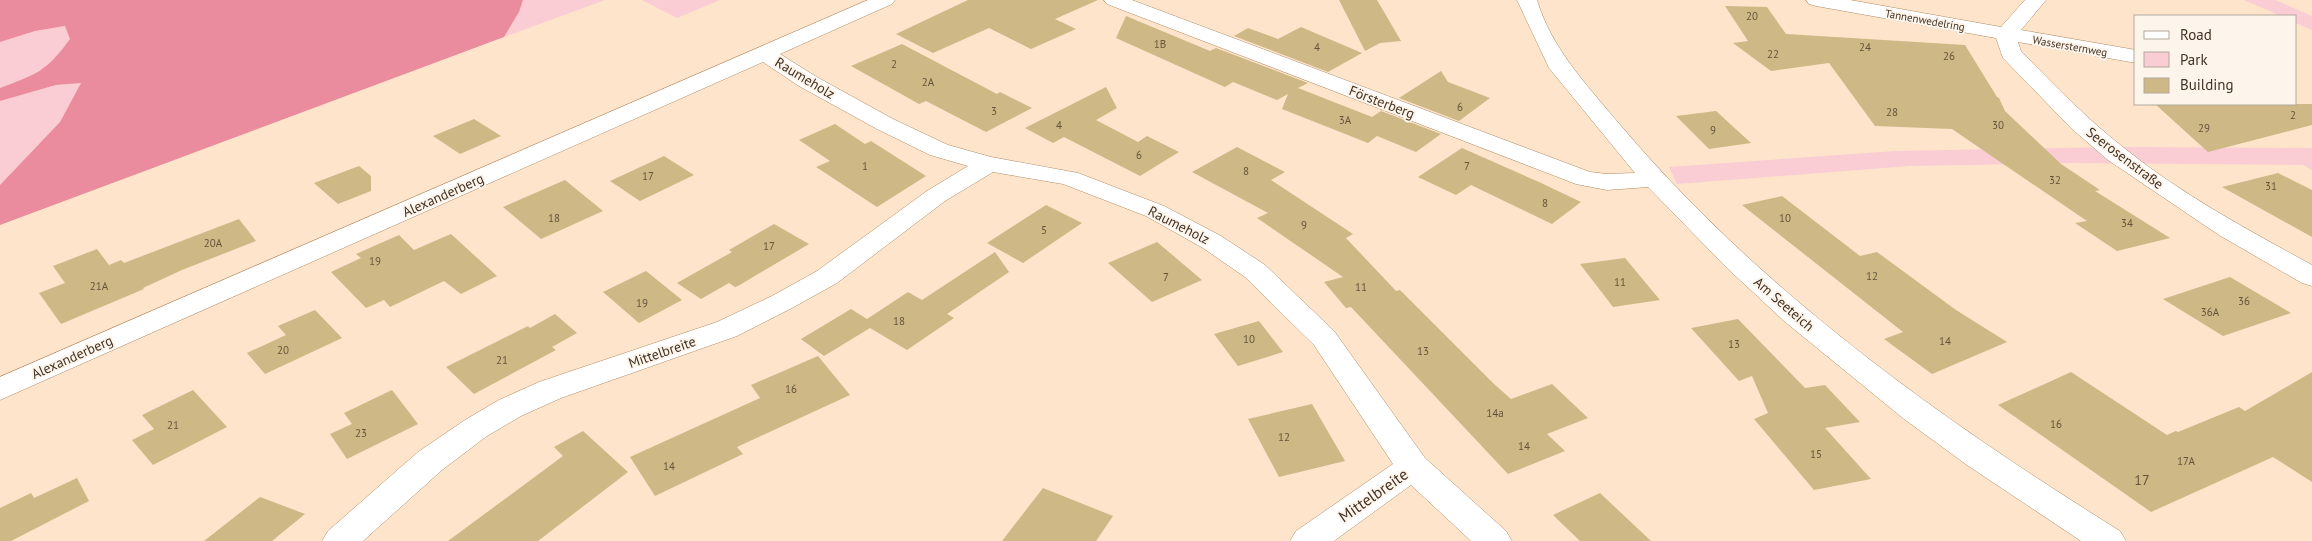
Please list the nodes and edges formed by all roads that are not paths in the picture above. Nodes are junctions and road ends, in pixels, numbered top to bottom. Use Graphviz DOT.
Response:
graph roads {
  1 [pos="884,0"];
  2 [pos="1114,0"];
  3 [pos="1527,0"];
  4 [pos="1816,0"];
  5 [pos="2036,0"];
  6 [pos="2005,35"];
  7 [pos="765,54"];
  8 [pos="2134,57"];
  9 [pos="989,164"];
  10 [pos="1654,179"];
  11 [pos="2312,276"];
  12 [pos="0,389"];
  13 [pos="1413,467"];
  14 [pos="340,541"];
  15 [pos="1308,541"];
  16 [pos="1494,541"];
  17 [pos="2108,541"];
  1 -- 7 [label="street, Alexanderberg"];
  2 -- 10 [label="street, Försterberg"];
  3 -- 10 [label="street, Am Seeteich"];
  4 -- 6 [label="street, Tannenwedelring"];
  5 -- 6 [label="street"];
  6 -- 8 [label="street, Wassersternweg"];
  6 -- 11 [label="street, Seerosenstraße"];
  7 -- 9 [label="street, Raumeholz"];
  7 -- 12 [label="street, Alexanderberg"];
  9 -- 13 [label="street, Raumeholz"];
  9 -- 14 [label="street, Mittelbreite"];
  10 -- 17 [label="street, Am Seeteich"];
  13 -- 15 [label="street, Mittelbreite"];
  13 -- 16 [label="street, Raumeholz"];
}
